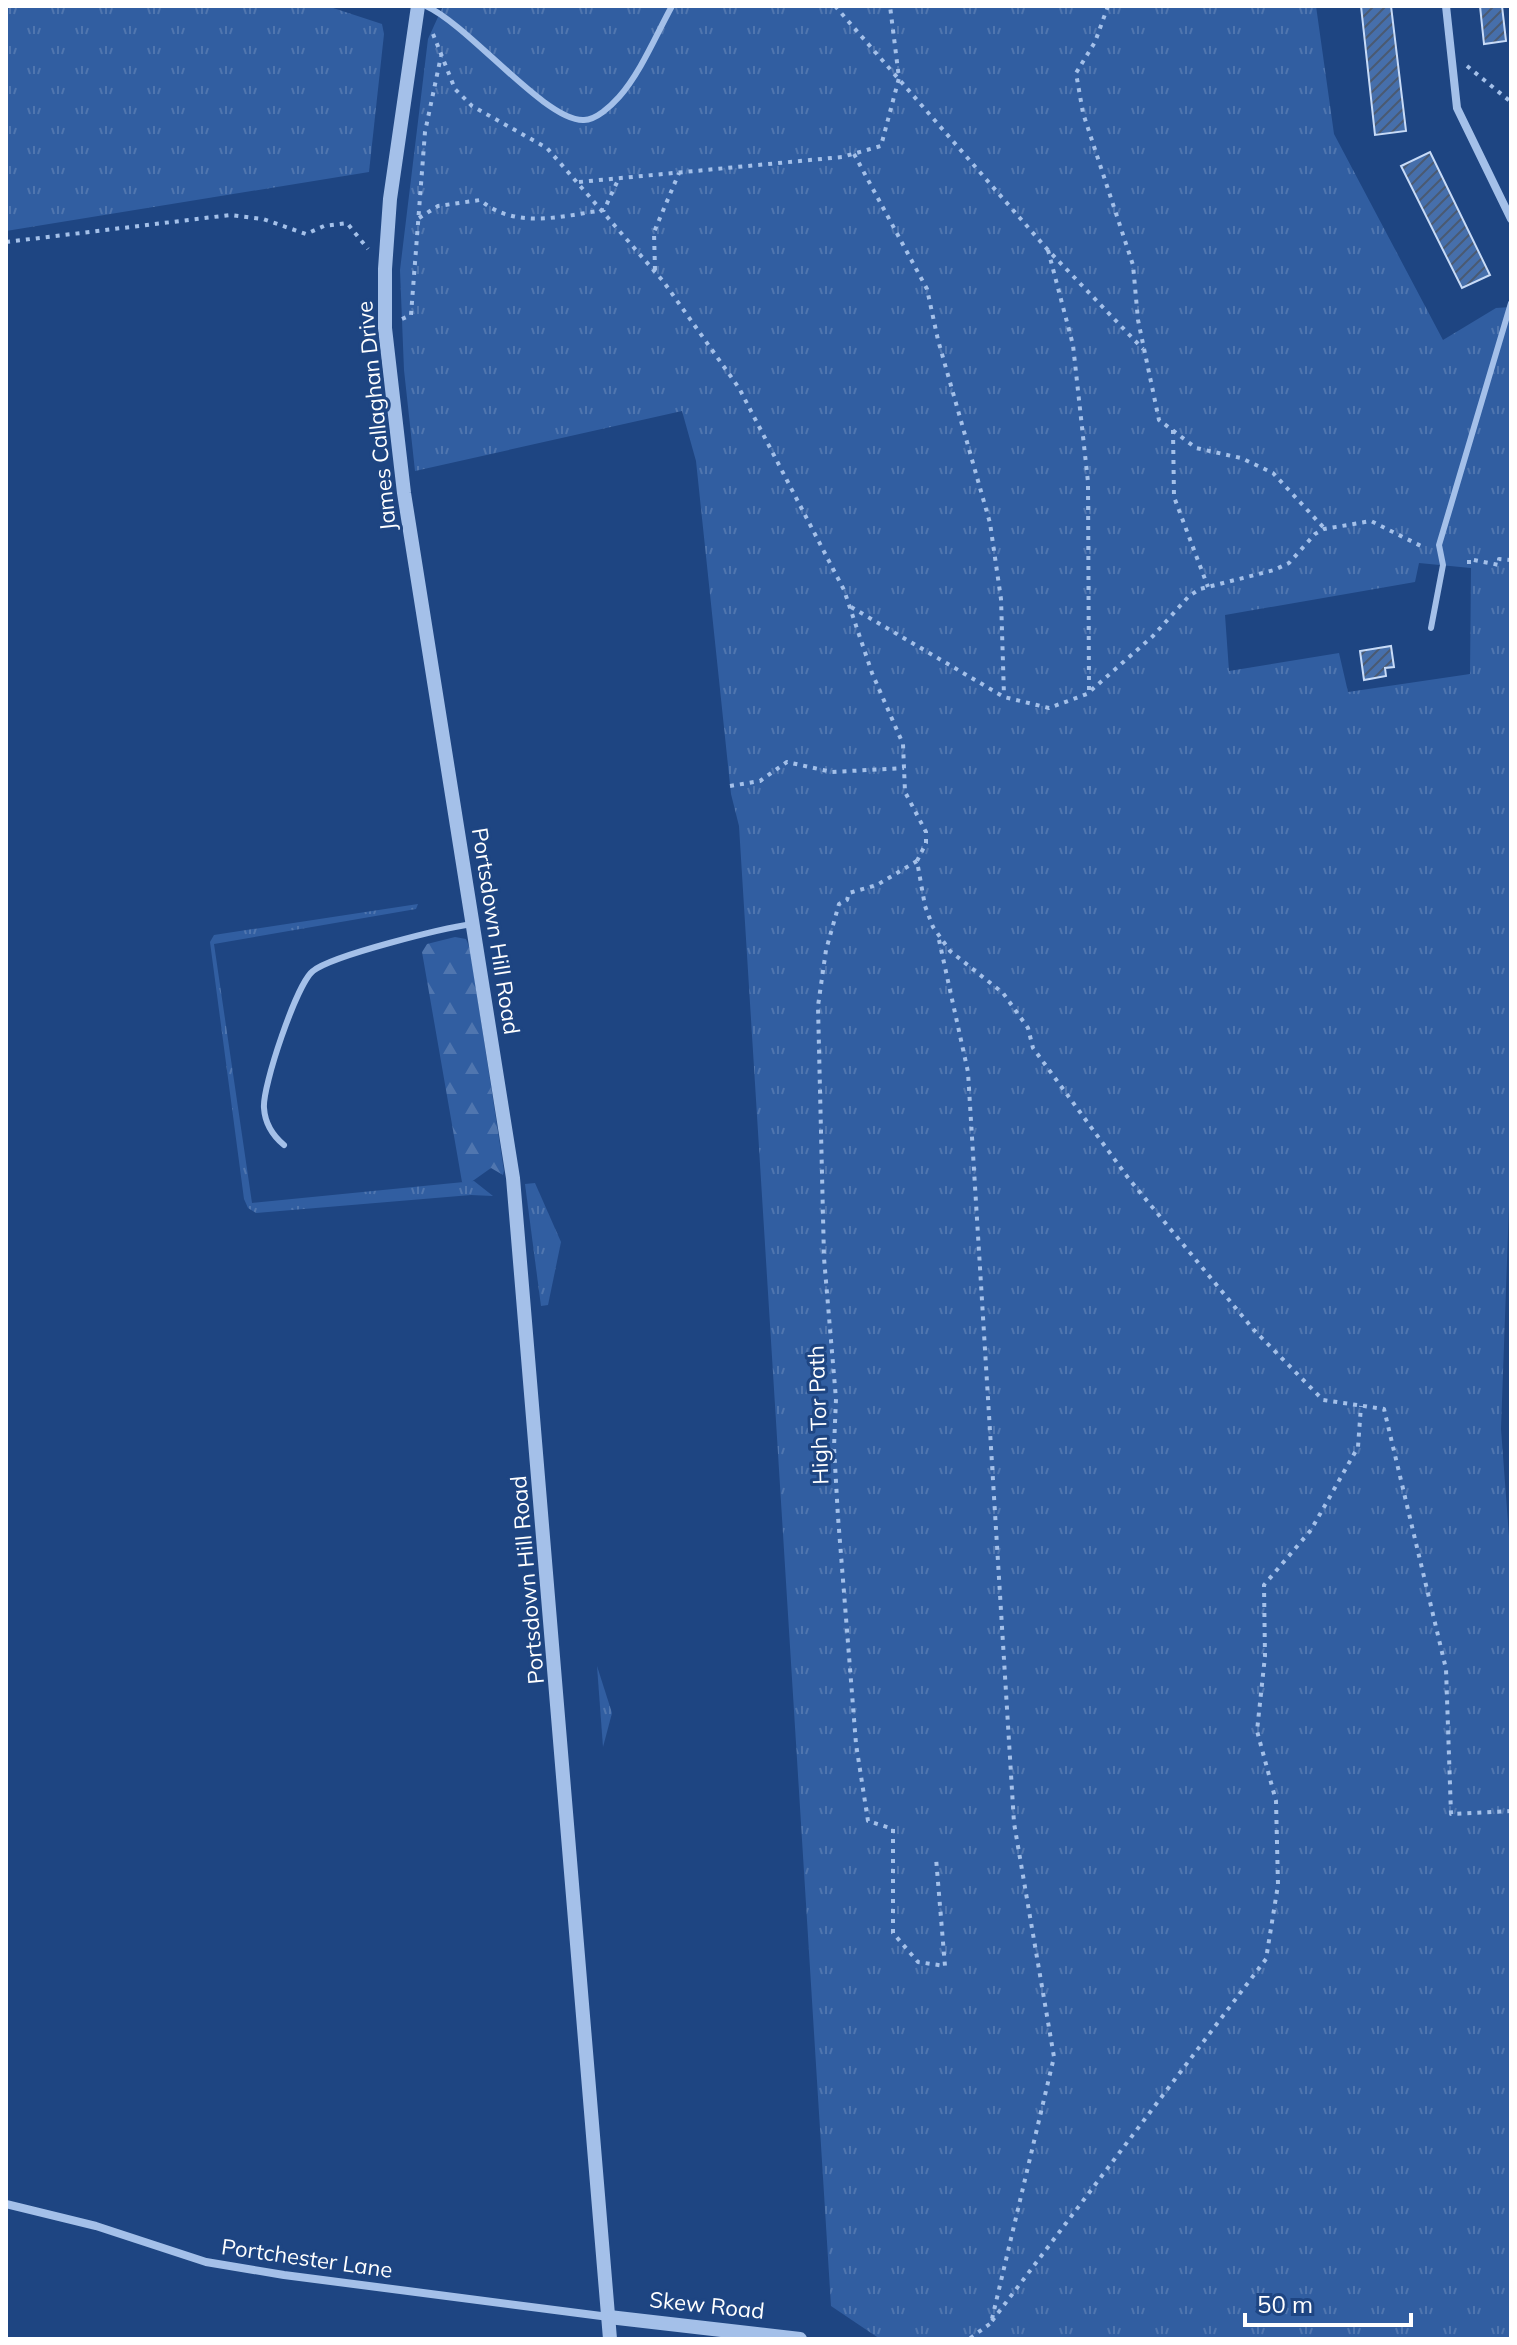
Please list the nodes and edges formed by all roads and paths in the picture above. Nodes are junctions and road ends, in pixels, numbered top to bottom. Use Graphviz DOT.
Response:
graph roads {
  1 [pos="418,6"];
  2 [pos="426,6"];
  3 [pos="672,6"];
  4 [pos="835,6"];
  5 [pos="890,6"];
  6 [pos="1108,6"];
  7 [pos="1446,6"];
  8 [pos="431,30"];
  9 [pos="1450,48"];
  10 [pos="441,54"];
  11 [pos="899,78"];
  12 [pos="1511,102"];
  13 [pos="854,154"];
  14 [pos="679,173"];
  15 [pos="619,178"];
  16 [pos="579,182"];
  17 [pos="604,210"];
  18 [pos="419,219"];
  19 [pos="1511,219"];
  20 [pos="6,242"];
  21 [pos="1047,249"];
  22 [pos="385,269"];
  23 [pos="655,272"];
  24 [pos="1511,303"];
  25 [pos="385,328"];
  26 [pos="1145,350"];
  27 [pos="1173,430"];
  28 [pos="1324,528"];
  29 [pos="1439,545"];
  30 [pos="1511,560"];
  31 [pos="1469,564"];
  32 [pos="1208,587"];
  33 [pos="849,605"];
  34 [pos="1431,628"];
  35 [pos="1089,692"];
  36 [pos="1004,697"];
  37 [pos="904,768"];
  38 [pos="730,786"];
  39 [pos="456,820"];
  40 [pos="917,861"];
  41 [pos="472,924"];
  42 [pos="938,936"];
  43 [pos="284,1145"];
  44 [pos="1361,1406"];
  45 [pos="1511,1811"];
  46 [pos="936,1858"];
  47 [pos="6,2204"];
  48 [pos="609,2317"];
  49 [pos="991,2323"];
  50 [pos="610,2339"];
  51 [pos="800,2339"];
  52 [pos="861,2339"];
  53 [pos="878,2339"];
  54 [pos="969,2339"];
  1 -- 22 [label="street, James Callaghan Drive"];
  2 -- 3 [label="lane"];
  4 -- 11 [label="path"];
  5 -- 11 [label="path"];
  6 -- 26 [label="path"];
  7 -- 9 [label="street"];
  8 -- 10 [label="path"];
  9 -- 12 [label="path"];
  9 -- 19 [label="street"];
  10 -- 16 [label="path"];
  10 -- 18 [label="path"];
  11 -- 13 [label="path"];
  11 -- 21 [label="path"];
  13 -- 14 [label="path"];
  13 -- 36 [label="path"];
  14 -- 15 [label="path"];
  14 -- 23 [label="path"];
  15 -- 16 [label="path"];
  15 -- 17 [label="path"];
  16 -- 17 [label="path"];
  17 -- 18 [label="path"];
  17 -- 23 [label="path"];
  18 -- 25 [label="path"];
  20 -- 22 [label="path"];
  21 -- 26 [label="path"];
  21 -- 35 [label="path"];
  22 -- 25 [label="street, James Callaghan Drive"];
  23 -- 33 [label="path"];
  24 -- 29 [label="lane"];
  25 -- 39 [label="street, James Callaghan Drive"];
  26 -- 27 [label="path"];
  27 -- 28 [label="path"];
  27 -- 32 [label="path"];
  28 -- 29 [label="path"];
  28 -- 32 [label="path"];
  29 -- 34 [label="lane"];
  30 -- 31 [label="path"];
  32 -- 35 [label="path"];
  33 -- 36 [label="path"];
  33 -- 37 [label="path"];
  35 -- 36 [label="path"];
  37 -- 38 [label="path"];
  37 -- 40 [label="path"];
  39 -- 41 [label="street, Portsdown Hill Road"];
  40 -- 42 [label="path"];
  40 -- 46 [label="path, High Tor Path"];
  41 -- 43 [label="lane"];
  41 -- 48 [label="street, Portsdown Hill Road"];
  42 -- 44 [label="path"];
  42 -- 49 [label="path"];
  44 -- 45 [label="path"];
  44 -- 49 [label="path"];
  47 -- 48 [label="street, Portchester Lane"];
  48 -- 50 [label="street, Portsdown Hill Road"];
  48 -- 51 [label="street, Skew Road"];
  49 -- 54 [label="path"];
  52 -- 53 [label="path"];
}
